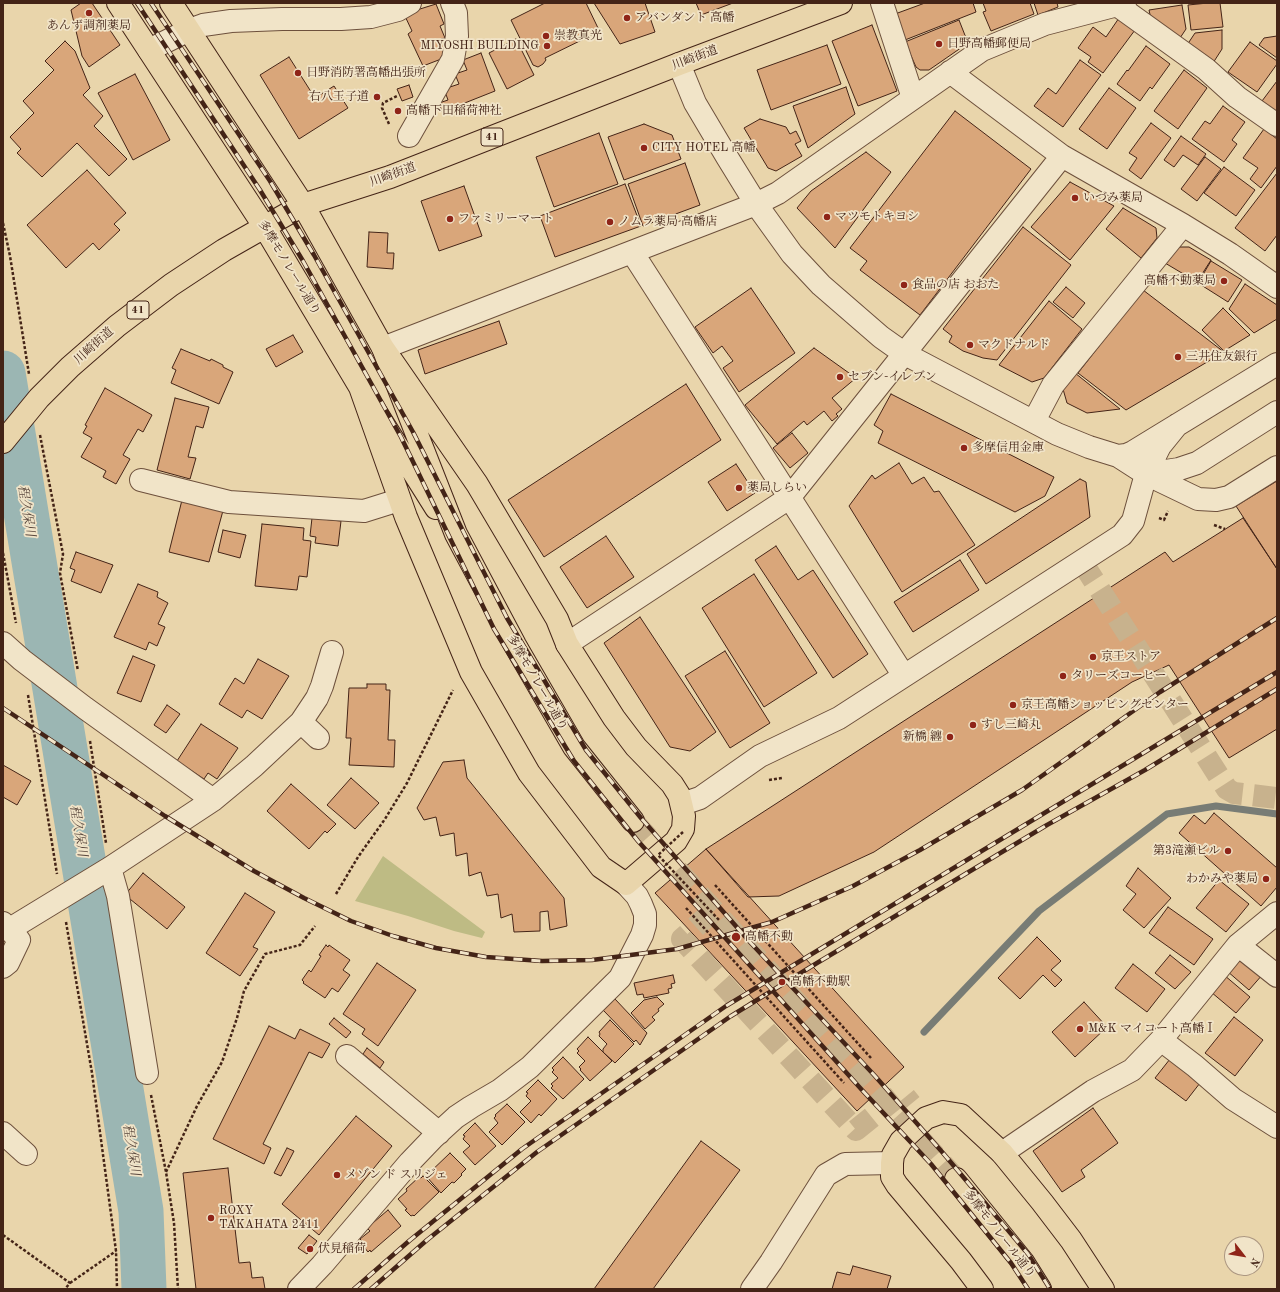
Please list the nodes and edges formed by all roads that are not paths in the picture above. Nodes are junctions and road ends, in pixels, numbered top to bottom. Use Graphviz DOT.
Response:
graph roads {
  1 [pos="118,3"];
  2 [pos="171,3"];
  3 [pos="410,3"];
  4 [pos="452,3"];
  5 [pos="841,3"];
  6 [pos="882,3"];
  7 [pos="1121,4"];
  8 [pos="189,30"];
  9 [pos="149,50"];
  10 [pos="679,64"];
  11 [pos="950,72"];
  12 [pos="913,98"];
  13 [pos="1277,124"];
  14 [pos="409,136"];
  15 [pos="1062,156"];
  16 [pos="756,204"];
  17 [pos="303,205"];
  18 [pos="1183,225"];
  19 [pos="264,226"];
  20 [pos="632,252"];
  21 [pos="1277,287"];
  22 [pos="383,348"];
  23 [pos="905,354"];
  24 [pos="1277,364"];
  25 [pos="360,387"];
  26 [pos="1277,412"];
  27 [pos="1034,421"];
  28 [pos="1177,425"];
  29 [pos="3,442"];
  30 [pos="1118,456"];
  31 [pos="1277,467"];
  32 [pos="1179,469"];
  33 [pos="1146,474"];
  34 [pos="141,480"];
  35 [pos="789,498"];
  36 [pos="400,500"];
  37 [pos="1216,500"];
  38 [pos="456,534"];
  39 [pos="3,644"];
  40 [pos="567,644"];
  41 [pos="332,652"];
  42 [pos="904,676"];
  43 [pos="301,722"];
  44 [pos="318,738"];
  45 [pos="213,800"];
  46 [pos="682,804"];
  47 [pos="632,821"];
  48 [pos="110,868"];
  49 [pos="626,884"];
  50 [pos="1277,914"];
  51 [pos="6,926"];
  52 [pos="1238,945"];
  53 [pos="3,967"];
  54 [pos="1277,976"];
  55 [pos="1162,1040"];
  56 [pos="347,1056"];
  57 [pos="147,1073"];
  58 [pos="1277,1127"];
  59 [pos="3,1132"];
  60 [pos="439,1133"];
  61 [pos="26,1154"];
  62 [pos="1002,1154"];
  63 [pos="892,1163"];
  64 [pos="956,1179"];
  65 [pos="298,1289"];
  66 [pos="752,1289"];
  67 [pos="982,1289"];
  68 [pos="1040,1289"];
  69 [pos="1103,1289"];
  1 -- 9 [label="main road, 多摩モノレール通り"];
  2 -- 8 [label="main road, 多摩モノレール通り"];
  3 -- 8 [label="street"];
  4 -- 14 [label="street"];
  5 -- 10 [label="main road, 川崎街道 / 41"];
  6 -- 12 [label="street"];
  7 -- 11 [label="street"];
  7 -- 13 [label="street"];
  8 -- 9 [label="street"];
  8 -- 17 [label="main road, 多摩モノレール通り"];
  9 -- 19 [label="main road, 多摩モノレール通り"];
  10 -- 16 [label="street"];
  10 -- 17 [label="main road, 川崎街道 / 41"];
  11 -- 12 [label="street"];
  11 -- 15 [label="street"];
  12 -- 16 [label="street"];
  15 -- 18 [label="street"];
  15 -- 23 [label="street"];
  16 -- 20 [label="street"];
  16 -- 23 [label="street"];
  17 -- 19 [label="main road, 川崎街道 / 41"];
  17 -- 22 [label="main road, 多摩モノレール通り"];
  18 -- 21 [label="street"];
  18 -- 27 [label="street"];
  19 -- 25 [label="main road, 多摩モノレール通り"];
  19 -- 29 [label="main road, 川崎街道 / 41"];
  20 -- 22 [label="street"];
  20 -- 35 [label="street"];
  22 -- 38 [label="main road, 多摩モノレール通り"];
  22 -- 40 [label="main road"];
  23 -- 27 [label="street"];
  23 -- 35 [label="street"];
  24 -- 28 [label="street"];
  25 -- 36 [label="main road"];
  25 -- 38 [label="main road, 多摩モノレール通り"];
  26 -- 32 [label="street"];
  27 -- 30 [label="street"];
  28 -- 30 [label="street"];
  28 -- 32 [label="street"];
  28 -- 33 [label="street"];
  30 -- 33 [label="street"];
  31 -- 37 [label="street"];
  32 -- 33 [label="street"];
  32 -- 37 [label="street"];
  33 -- 37 [label="street"];
  33 -- 42 [label="street"];
  34 -- 36 [label="street"];
  35 -- 40 [label="street"];
  35 -- 42 [label="street"];
  36 -- 49 [label="main road"];
  38 -- 47 [label="main road, 多摩モノレール通り"];
  39 -- 45 [label="street"];
  40 -- 46 [label="main road"];
  41 -- 43 [label="street"];
  42 -- 46 [label="street"];
  43 -- 44 [label="street"];
  43 -- 45 [label="street"];
  45 -- 48 [label="street"];
  46 -- 49 [label="main road"];
  48 -- 51 [label="street"];
  48 -- 57 [label="street"];
  49 -- 60 [label="street"];
  50 -- 52 [label="street"];
  51 -- 53 [label="street"];
  52 -- 54 [label="street"];
  52 -- 55 [label="street"];
  55 -- 58 [label="street"];
  55 -- 62 [label="street"];
  56 -- 60 [label="street"];
  59 -- 61 [label="street"];
  60 -- 65 [label="street"];
  62 -- 63 [label="main road"];
  62 -- 69 [label="main road"];
  63 -- 66 [label="street"];
  63 -- 67 [label="main road"];
  64 -- 68 [label="main road, 多摩モノレール通り"];
}
